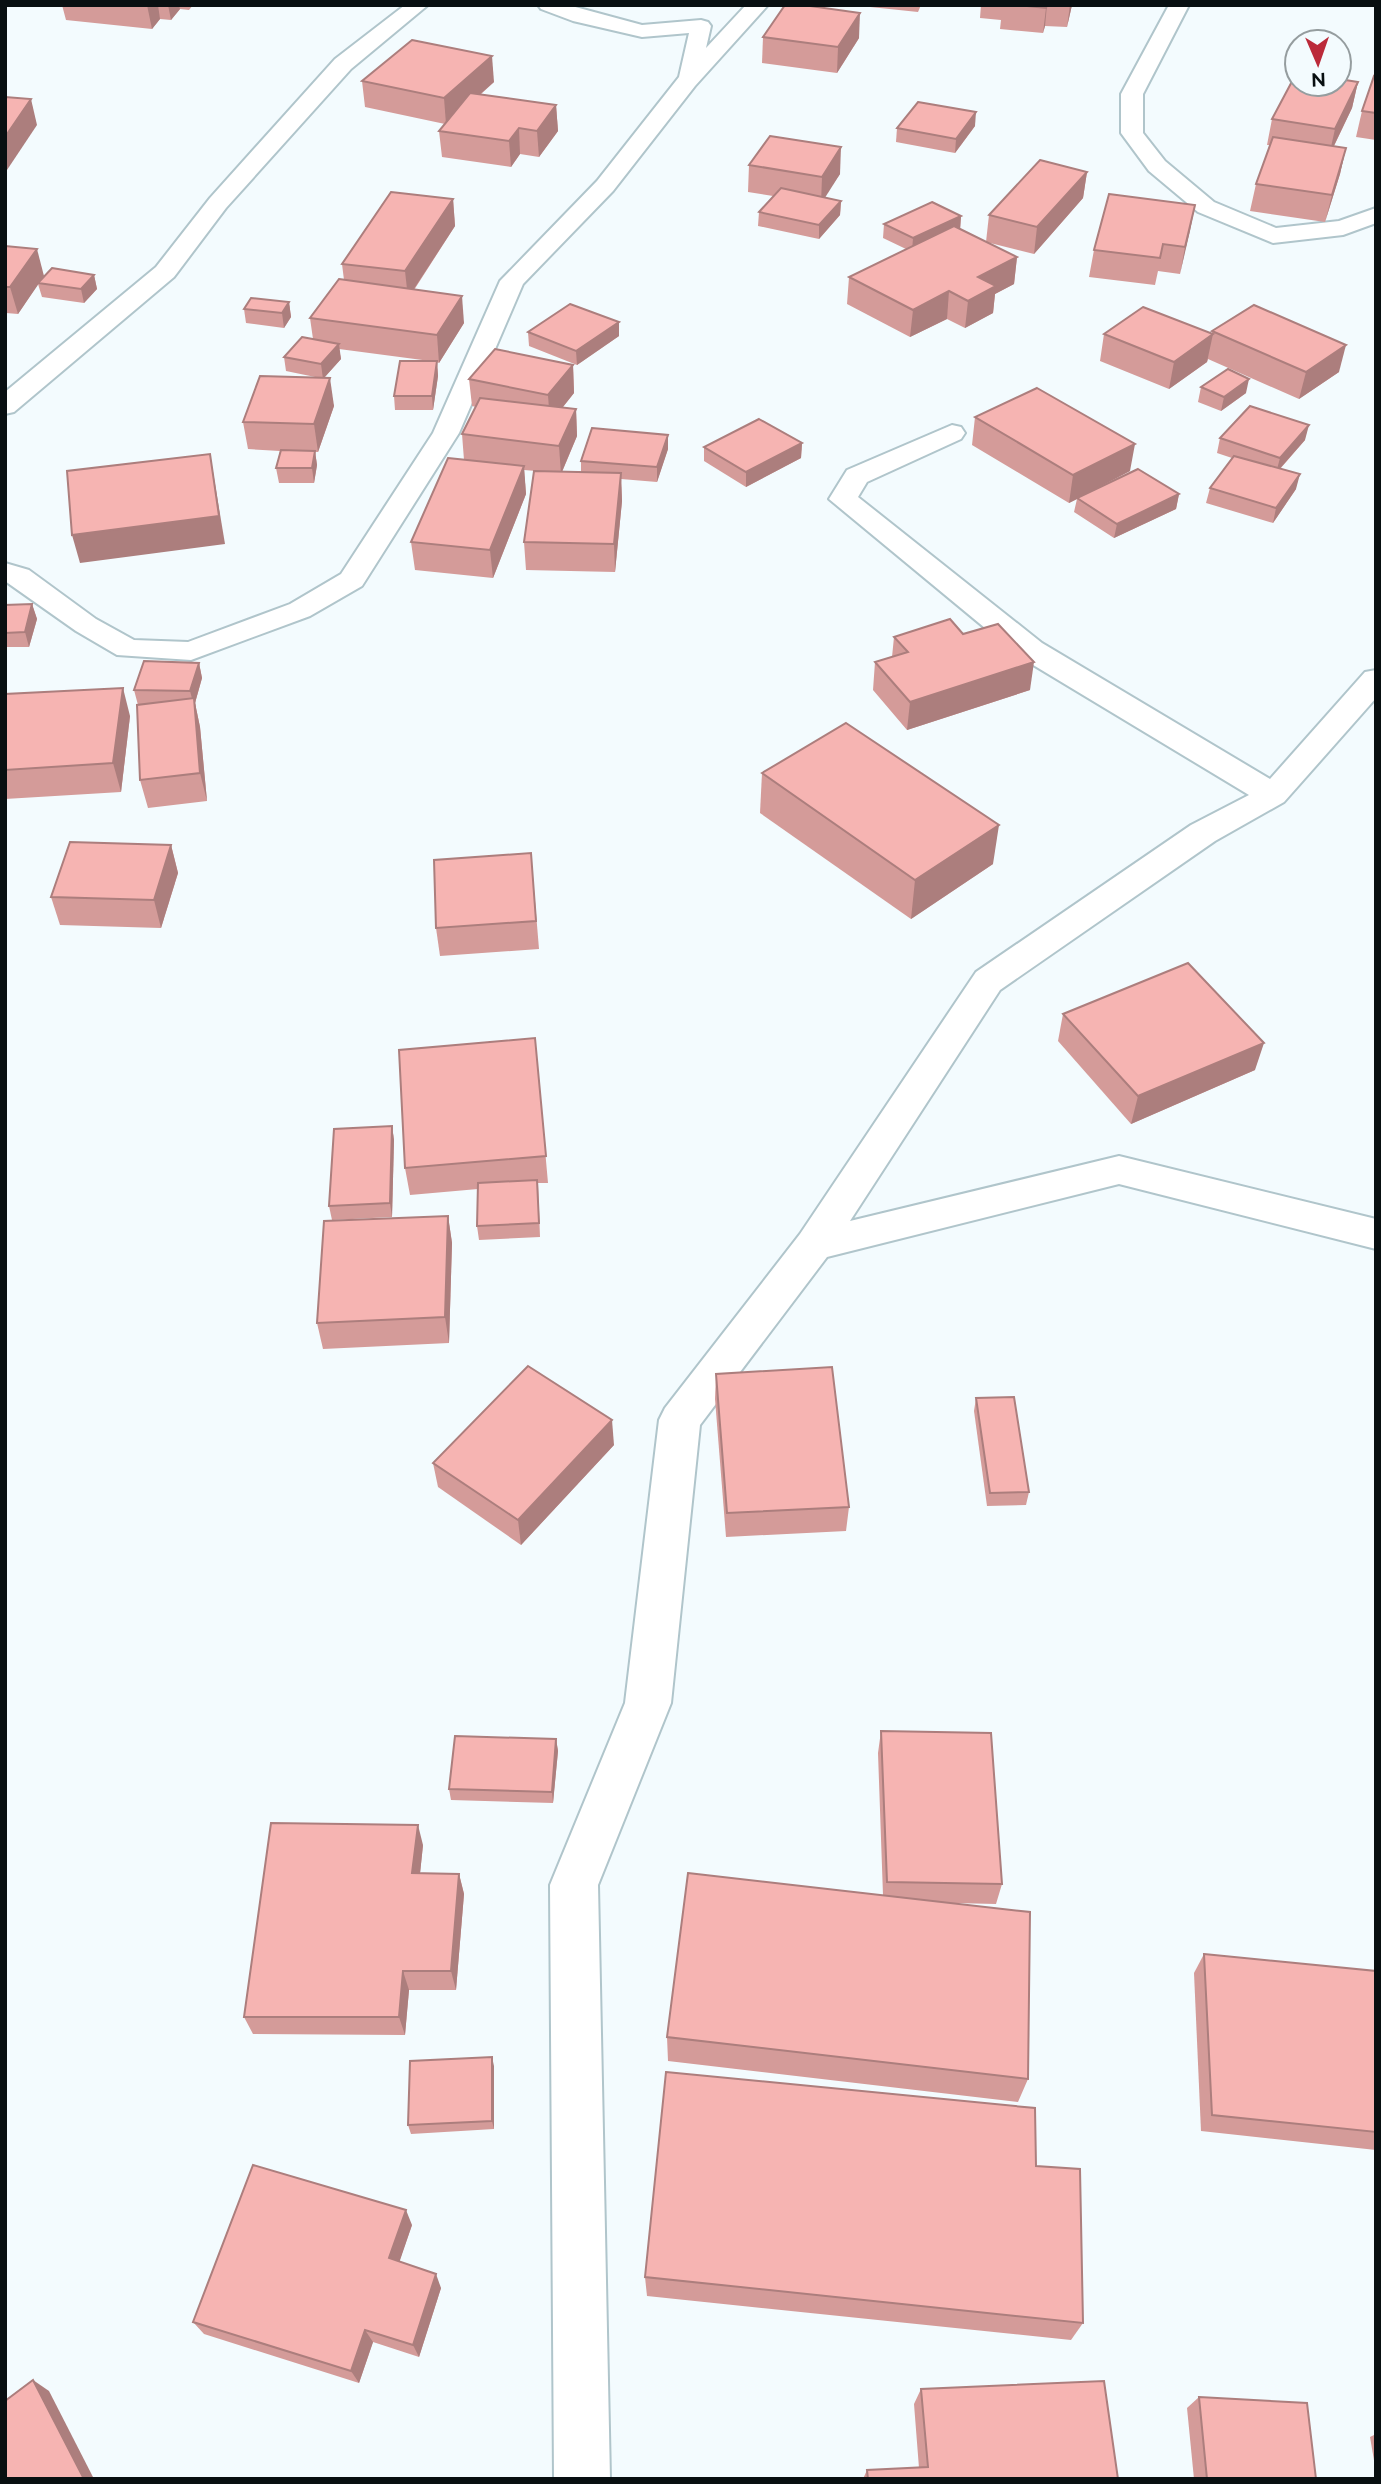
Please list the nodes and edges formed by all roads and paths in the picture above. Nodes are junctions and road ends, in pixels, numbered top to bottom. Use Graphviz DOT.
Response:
graph roads {
  1 [pos="418,5"];
  2 [pos="548,5"];
  3 [pos="758,5"];
  4 [pos="1178,5"];
  5 [pos="687,80"];
  6 [pos="1376,215"];
  7 [pos="5,406"];
  8 [pos="952,433"];
  9 [pos="5,572"];
  10 [pos="1376,679"];
  11 [pos="1273,795"];
  12 [pos="1376,1234"];
  13 [pos="814,1245"];
  14 [pos="582,2479"];
  1 -- 7 [label="street"];
  2 -- 5 [label="street"];
  3 -- 5 [label="street"];
  4 -- 6 [label="street"];
  5 -- 9 [label="street"];
  8 -- 11 [label="street"];
  10 -- 11 [label="street"];
  11 -- 13 [label="street"];
  12 -- 13 [label="street"];
  13 -- 14 [label="street"];
}
